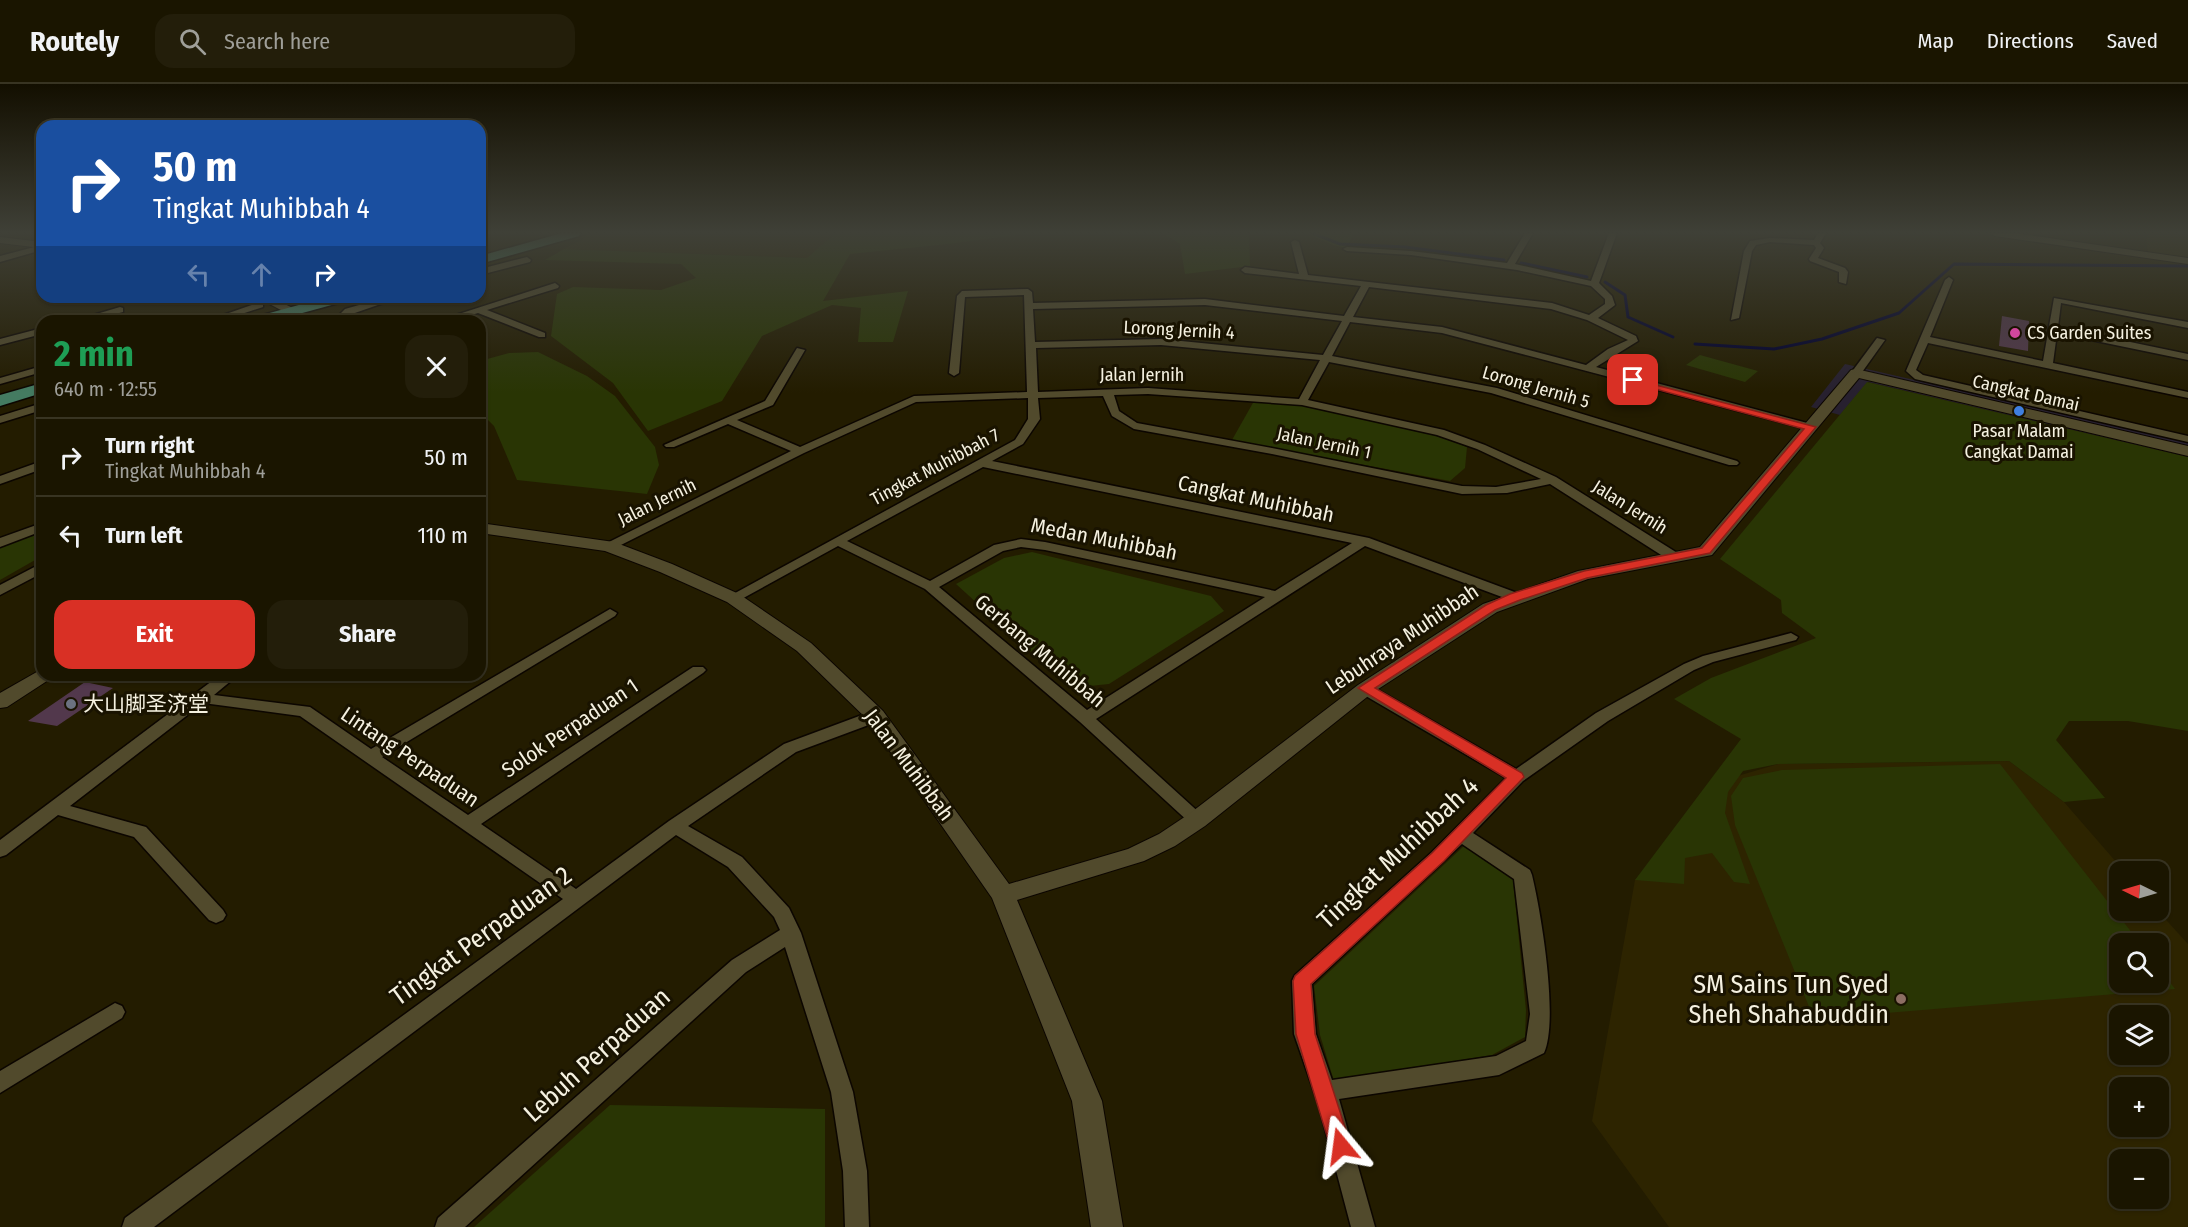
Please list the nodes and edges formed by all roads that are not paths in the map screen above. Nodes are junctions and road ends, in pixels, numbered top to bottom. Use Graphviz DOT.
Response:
graph roads {
  1 [pos="554,286"];
  2 [pos="1365,286"];
  3 [pos="1394,286"];
  4 [pos="1597,286"];
  5 [pos="1741,286"];
  6 [pos="1946,286"];
  7 [pos="298,303"];
  8 [pos="312,303"];
  9 [pos="346,303"];
  10 [pos="376,303"];
  11 [pos="1028,306"];
  12 [pos="120,310"];
  13 [pos="274,310"];
  14 [pos="479,310"];
  15 [pos="101,315"];
  16 [pos="245,315"];
  17 [pos="257,315"];
  18 [pos="292,315"];
  19 [pos="316,315"];
  20 [pos="344,315"];
  21 [pos="462,315"];
  22 [pos="1348,317"];
  23 [pos="1590,318"];
  24 [pos="1734,318"];
  25 [pos="2188,325"];
  26 [pos="2053,329"];
  27 [pos="36,333"];
  28 [pos="542,335"];
  29 [pos="1924,339"];
  30 [pos="1880,340"];
  31 [pos="0,342"];
  32 [pos="1030,345"];
  33 [pos="801,350"];
  34 [pos="2188,357"];
  35 [pos="1325,358"];
  36 [pos="2048,364"];
  37 [pos="1588,368"];
  38 [pos="36,371"];
  39 [pos="954,373"];
  40 [pos="1856,373"];
  41 [pos="0,381"];
  42 [pos="36,385"];
  43 [pos="36,390"];
  44 [pos="1108,393"];
  45 [pos="1032,395"];
  46 [pos="2188,395"];
  47 [pos="0,396"];
  48 [pos="0,401"];
  49 [pos="1302,402"];
  50 [pos="36,408"];
  51 [pos="0,420"];
  52 [pos="729,421"];
  53 [pos="1811,427"];
  54 [pos="2188,439"];
  55 [pos="670,446"];
  56 [pos="800,451"];
  57 [pos="2188,451"];
  58 [pos="982,463"];
  59 [pos="1733,463"];
  60 [pos="36,467"];
  61 [pos="0,480"];
  62 [pos="1552,480"];
  63 [pos="36,529"];
  64 [pos="486,529"];
  65 [pos="837,541"];
  66 [pos="1364,541"];
  67 [pos="0,543"];
  68 [pos="608,546"];
  69 [pos="1674,557"];
  70 [pos="36,570"];
  71 [pos="930,586"];
  72 [pos="0,591"];
  73 [pos="1278,596"];
  74 [pos="1515,597"];
  75 [pos="733,598"];
  76 [pos="609,613"];
  77 [pos="1791,638"];
  78 [pos="698,670"];
  79 [pos="36,679"];
  80 [pos="222,681"];
  81 [pos="1365,688"];
  82 [pos="200,698"];
  83 [pos="0,702"];
  84 [pos="876,716"];
  85 [pos="1086,718"];
  86 [pos="370,757"];
  87 [pos="1517,777"];
  88 [pos="55,808"];
  89 [pos="1197,820"];
  90 [pos="468,824"];
  91 [pos="675,826"];
  92 [pos="1461,834"];
  93 [pos="0,850"];
  94 [pos="1004,895"];
  95 [pos="577,899"];
  96 [pos="216,915"];
  97 [pos="791,933"];
  98 [pos="115,1012"];
  99 [pos="0,1083"];
  100 [pos="1324,1091"];
  101 [pos="134,1227"];
  102 [pos="447,1227"];
  103 [pos="857,1227"];
  104 [pos="1107,1227"];
  105 [pos="1363,1227"];
  1 -- 14 [label="street"];
  2 -- 22 [label="street"];
  3 -- 23 [label="street"];
  4 -- 23 [label="street"];
  5 -- 24 [label="street"];
  6 -- 29 [label="street"];
  7 -- 13 [label="main road"];
  8 -- 13 [label="main road"];
  9 -- 19 [label="main road"];
  10 -- 20 [label="street"];
  11 -- 22 [label="street"];
  11 -- 32 [label="street, Tingkat Muhibbah 7"];
  11 -- 39 [label="street, Tingkat Muhibbah 7"];
  12 -- 15 [label="street"];
  13 -- 16 [label="street"];
  13 -- 17 [label="main road"];
  13 -- 18 [label="street"];
  14 -- 21 [label="street"];
  14 -- 28 [label="street"];
  22 -- 35 [label="street"];
  22 -- 37 [label="street"];
  23 -- 37 [label="street"];
  25 -- 26 [label="street"];
  26 -- 34 [label="street"];
  26 -- 36 [label="street"];
  27 -- 31 [label="street"];
  29 -- 36 [label="street"];
  29 -- 54 [label="street, Cangkat Damai"];
  30 -- 40 [label="street, Lebuhraya Muhibbah"];
  32 -- 35 [label="street, Lorong Jernih 4"];
  32 -- 45 [label="street, Tingkat Muhibbah 7"];
  33 -- 52 [label="street"];
  35 -- 49 [label="street"];
  35 -- 59 [label="street, Lorong Jernih 5"];
  36 -- 46 [label="street"];
  37 -- 53 [label="street"];
  38 -- 41 [label="street"];
  40 -- 53 [label="street, Lebuhraya Muhibbah"];
  40 -- 57 [label="street, Cangkat Damai"];
  42 -- 47 [label="main road"];
  43 -- 48 [label="main road"];
  44 -- 45 [label="street, Jalan Jernih"];
  44 -- 49 [label="street, Jalan Jernih"];
  44 -- 62 [label="street, Jalan Jernih 1"];
  45 -- 56 [label="street, Jalan Jernih"];
  45 -- 58 [label="street, Tingkat Muhibbah 7"];
  49 -- 62 [label="street, Jalan Jernih"];
  50 -- 51 [label="street"];
  52 -- 55 [label="street"];
  52 -- 56 [label="street"];
  53 -- 69 [label="street, Lebuhraya Muhibbah"];
  56 -- 68 [label="street, Jalan Jernih"];
  58 -- 65 [label="street, Tingkat Muhibbah 7"];
  58 -- 66 [label="street, Cangkat Muhibbah"];
  60 -- 61 [label="street"];
  62 -- 69 [label="street, Jalan Jernih"];
  63 -- 67 [label="street"];
  64 -- 68 [label="street, Jalan Muhibbah"];
  65 -- 71 [label="street, Gerbang Muhibbah"];
  65 -- 75 [label="street, Tingkat Muhibbah 7"];
  66 -- 73 [label="street"];
  66 -- 74 [label="street, Cangkat Muhibbah"];
  68 -- 75 [label="street, Jalan Muhibbah"];
  69 -- 74 [label="street, Lebuhraya Muhibbah"];
  70 -- 72 [label="street"];
  71 -- 73 [label="street, Medan Muhibbah"];
  71 -- 85 [label="street, Gerbang Muhibbah"];
  73 -- 85 [label="street"];
  74 -- 81 [label="street, Lebuhraya Muhibbah"];
  75 -- 84 [label="street, Jalan Muhibbah"];
  76 -- 86 [label="street"];
  77 -- 87 [label="street, Tingkat Muhibbah 4"];
  78 -- 90 [label="street, Solok Perpaduan 1"];
  79 -- 83 [label="street"];
  80 -- 82 [label="street"];
  81 -- 87 [label="street"];
  81 -- 89 [label="street, Lebuhraya Muhibbah"];
  82 -- 86 [label="street, Lintang Perpaduan"];
  82 -- 88 [label="street"];
  84 -- 91 [label="street, Tingkat Perpaduan 2"];
  84 -- 94 [label="street, Jalan Muhibbah"];
  85 -- 89 [label="street, Gerbang Muhibbah"];
  86 -- 90 [label="street, Lintang Perpaduan"];
  87 -- 92 [label="street, Tingkat Muhibbah 4"];
  88 -- 93 [label="street"];
  88 -- 96 [label="street"];
  89 -- 94 [label="street, Lebuhraya Muhibbah"];
  90 -- 95 [label="street, Lintang Perpaduan"];
  91 -- 95 [label="street, Tingkat Perpaduan 2"];
  91 -- 97 [label="street"];
  92 -- 100 [label="street, Tingkat Muhibbah 4"];
  92 -- 100 [label="street"];
  94 -- 104 [label="street, Jalan Muhibbah"];
  95 -- 101 [label="street, Tingkat Perpaduan 2"];
  97 -- 102 [label="street, Lebuh Perpaduan"];
  97 -- 103 [label="street"];
  98 -- 99 [label="street"];
  100 -- 105 [label="street, Tingkat Muhibbah 4"];
}
